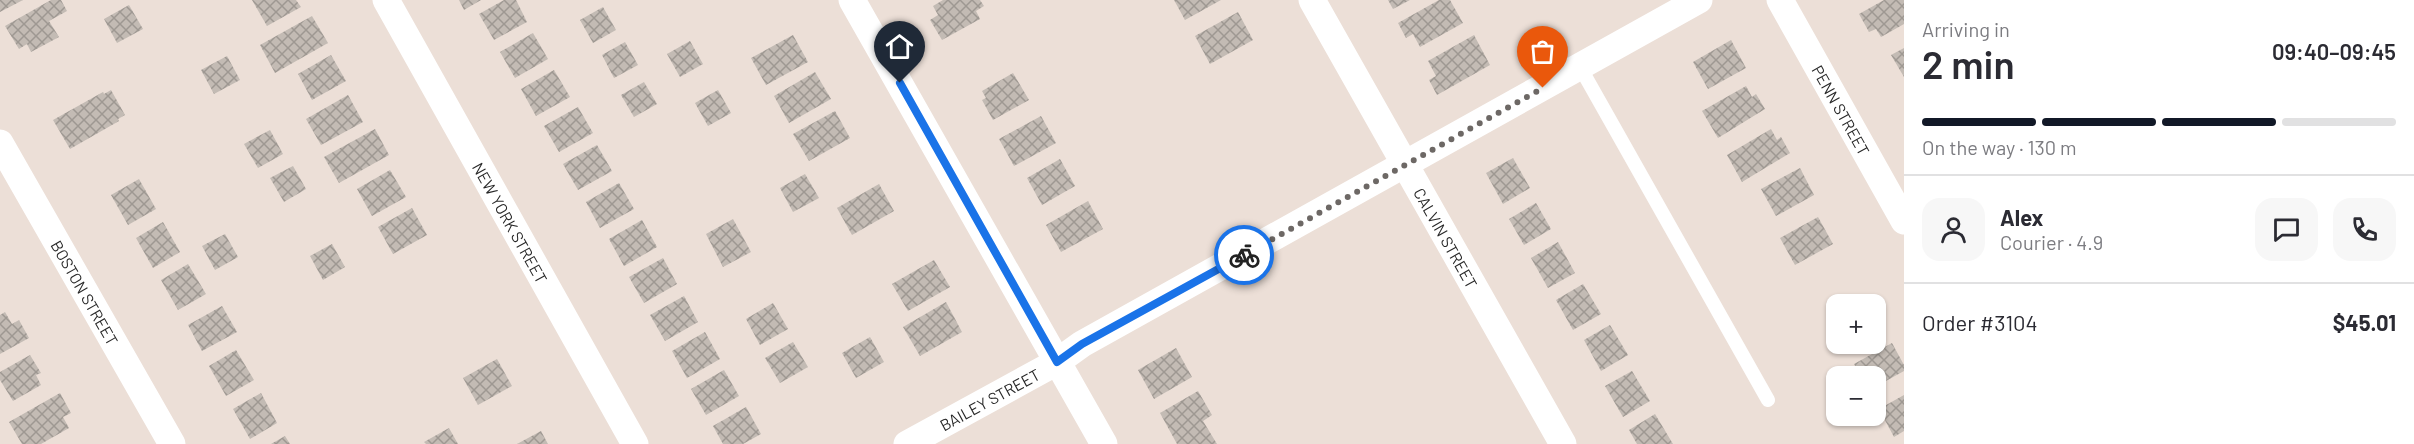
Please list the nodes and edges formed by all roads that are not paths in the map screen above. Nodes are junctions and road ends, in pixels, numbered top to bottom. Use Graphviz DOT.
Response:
graph roads {
  1 [pos="386,0"];
  2 [pos="852,0"];
  3 [pos="1312,0"];
  4 [pos="1699,0"];
  5 [pos="1780,0"];
  6 [pos="1580,67"];
  7 [pos="0,142"];
  8 [pos="1406,165"];
  9 [pos="1904,221"];
  10 [pos="1057,362"];
  11 [pos="1768,400"];
  12 [pos="172,444"];
  13 [pos="635,444"];
  14 [pos="907,444"];
  15 [pos="1104,444"];
  16 [pos="1563,444"];
  1 -- 13 [label="street, NEW YORK STREET"];
  2 -- 10 [label="street"];
  3 -- 8 [label="street, CALVIN STREET"];
  4 -- 6 [label="street, BAILEY STREET"];
  5 -- 9 [label="street, PENN STREET"];
  6 -- 8 [label="street, BAILEY STREET"];
  6 -- 11 [label="lane"];
  7 -- 12 [label="street, BOSTON STREET"];
  8 -- 10 [label="street, BAILEY STREET"];
  8 -- 16 [label="street, CALVIN STREET"];
  10 -- 14 [label="street, BAILEY STREET"];
  10 -- 15 [label="street"];
}
